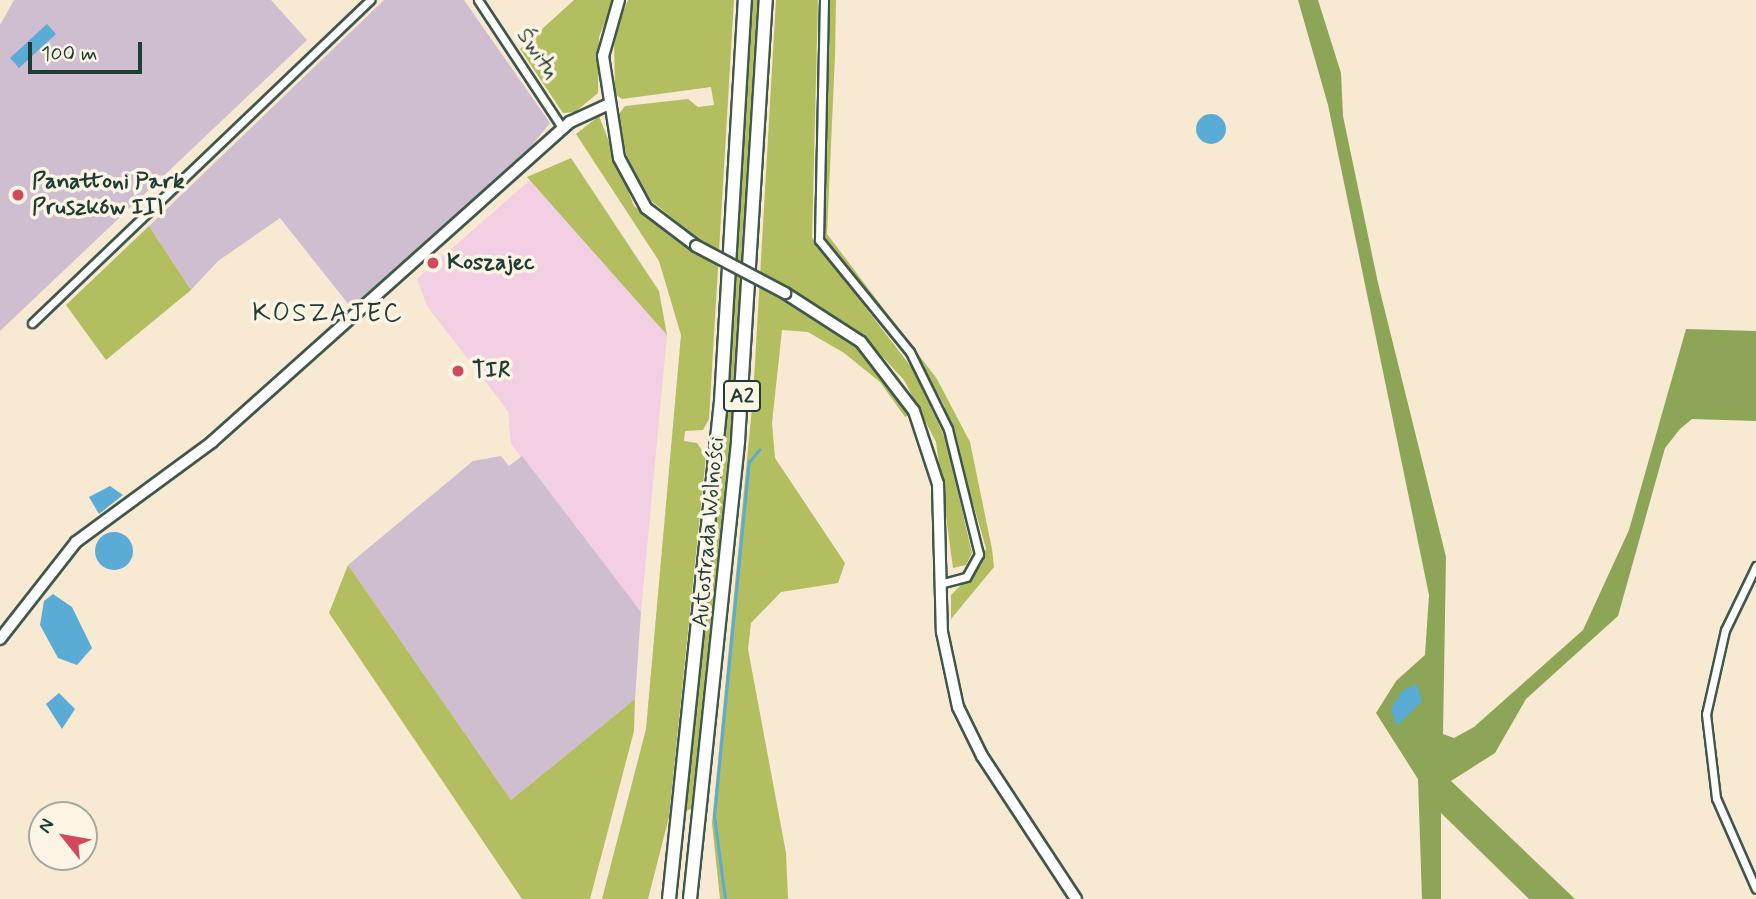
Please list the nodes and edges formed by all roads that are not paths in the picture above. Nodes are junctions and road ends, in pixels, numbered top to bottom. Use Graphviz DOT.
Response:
graph roads {
  1 [pos="370,0"];
  2 [pos="478,0"];
  3 [pos="619,0"];
  4 [pos="745,0"];
  5 [pos="766,0"];
  6 [pos="824,0"];
  7 [pos="607,105"];
  8 [pos="563,129"];
  9 [pos="32,323"];
  10 [pos="1756,566"];
  11 [pos="940,584"];
  12 [pos="0,639"];
  13 [pos="1756,888"];
  14 [pos="669,899"];
  15 [pos="690,899"];
  16 [pos="1076,899"];
  1 -- 9 [label="street"];
  2 -- 8 [label="street, Świtu"];
  3 -- 7 [label="street"];
  4 -- 14 [label="highway, Autostrada Wolności / A2"];
  5 -- 15 [label="highway, Autostrada Wolności / A2"];
  6 -- 11 [label="street"];
  7 -- 8 [label="street"];
  7 -- 11 [label="street, bridge"];
  8 -- 12 [label="street"];
  10 -- 13 [label="street"];
  11 -- 16 [label="street"];
}
